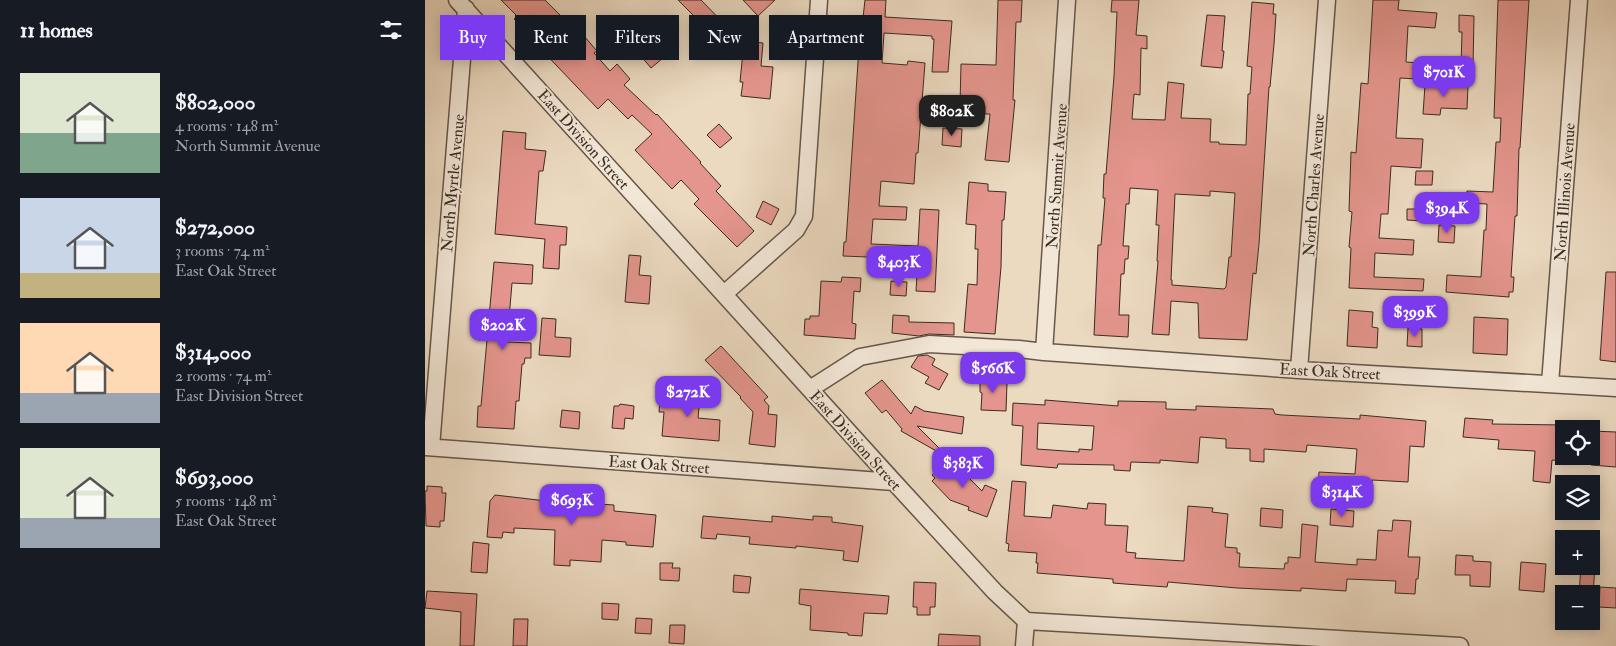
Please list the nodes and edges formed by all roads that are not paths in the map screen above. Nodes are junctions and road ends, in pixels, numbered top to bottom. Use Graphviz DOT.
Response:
graph roads {
  1 [pos="819,0"];
  2 [pos="1067,0"];
  3 [pos="1327,0"];
  4 [pos="1579,0"];
  5 [pos="461,4"];
  6 [pos="724,294"];
  7 [pos="1044,352"];
  8 [pos="1299,370"];
  9 [pos="1550,384"];
  10 [pos="1616,388"];
  11 [pos="810,389"];
  12 [pos="428,447"];
  13 [pos="893,482"];
  14 [pos="1025,621"];
  15 [pos="1399,644"];
  16 [pos="1024,646"];
  17 [pos="1460,646"];
  1 -- 6 [label="street"];
  2 -- 7 [label="street, North Summit Avenue"];
  3 -- 8 [label="street, North Charles Avenue"];
  4 -- 9 [label="street, North Illinois Avenue"];
  5 -- 6 [label="street, East Division Street"];
  5 -- 12 [label="street, North Myrtle Avenue"];
  6 -- 11 [label="street, East Division Street"];
  7 -- 8 [label="street, East Oak Street"];
  7 -- 11 [label="street, East Oak Street"];
  8 -- 9 [label="street, East Oak Street"];
  9 -- 10 [label="street, East Oak Street"];
  11 -- 13 [label="street, East Division Street"];
  12 -- 13 [label="street, East Oak Street"];
  13 -- 14 [label="street, East Division Street"];
  14 -- 15 [label="street"];
  14 -- 16 [label="street"];
  15 -- 17 [label="street"];
}
